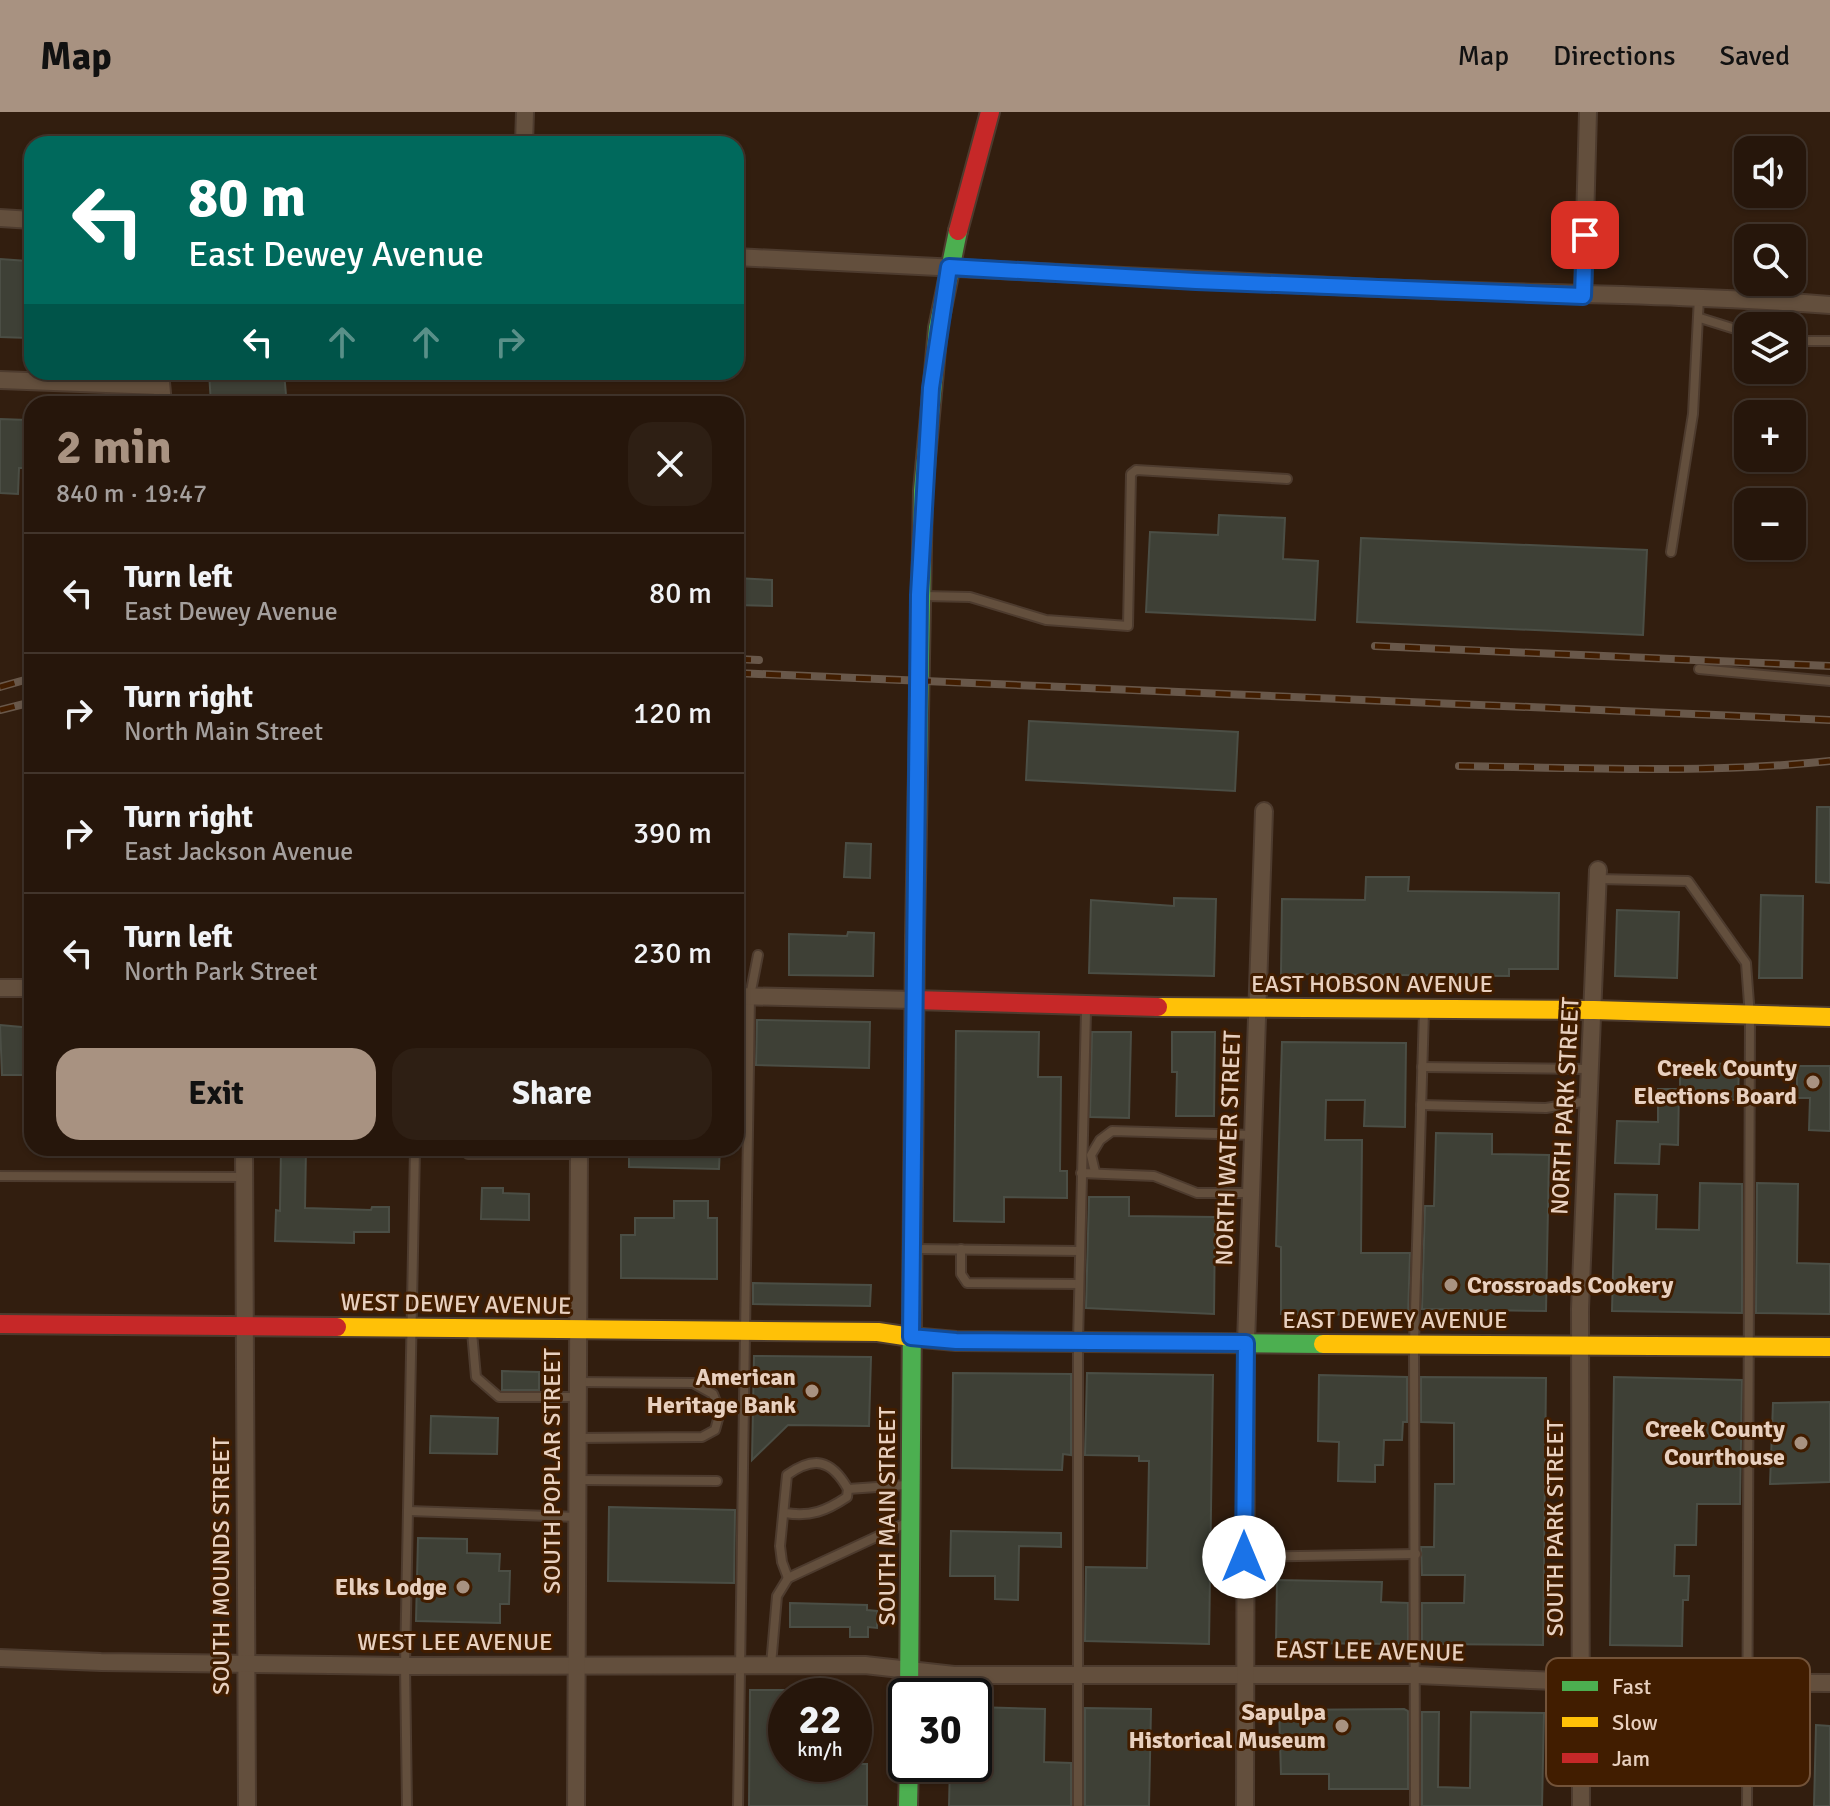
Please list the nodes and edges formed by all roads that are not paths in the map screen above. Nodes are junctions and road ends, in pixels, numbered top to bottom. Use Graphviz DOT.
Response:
graph roads {
  1 [pos="525,112"];
  2 [pos="990,112"];
  3 [pos="1588,112"];
  4 [pos="524,136"];
  5 [pos="0,218"];
  6 [pos="24,220"];
  7 [pos="744,257"];
  8 [pos="949,267"];
  9 [pos="1583,296"];
  10 [pos="1699,296"];
  11 [pos="1830,305"];
  12 [pos="1700,318"];
  13 [pos="1734,329"];
  14 [pos="1806,341"];
  15 [pos="1830,341"];
  16 [pos="0,380"];
  17 [pos="24,380"];
  18 [pos="1287,479"];
  19 [pos="1671,552"];
  20 [pos="919,595"];
  21 [pos="1699,669"];
  22 [pos="1830,681"];
  23 [pos="1264,811"];
  24 [pos="1598,874"];
  25 [pos="758,955"];
  26 [pos="0,988"];
  27 [pos="24,988"];
  28 [pos="744,993"];
  29 [pos="744,996"];
  30 [pos="914,1000"];
  31 [pos="1087,1007"];
  32 [pos="1256,1007"];
  33 [pos="1424,1008"];
  34 [pos="1594,1010"];
  35 [pos="1750,1017"];
  36 [pos="1830,1017"];
  37 [pos="1422,1067"];
  38 [pos="1590,1069"];
  39 [pos="1588,1101"];
  40 [pos="1421,1105"];
  41 [pos="1253,1135"];
  42 [pos="244,1156"];
  43 [pos="415,1156"];
  44 [pos="579,1156"];
  45 [pos="743,1156"];
  46 [pos="1095,1172"];
  47 [pos="1081,1173"];
  48 [pos="0,1176"];
  49 [pos="244,1177"];
  50 [pos="1251,1193"];
  51 [pos="912,1249"];
  52 [pos="961,1249"];
  53 [pos="1079,1251"];
  54 [pos="1079,1284"];
  55 [pos="0,1324"];
  56 [pos="244,1325"];
  57 [pos="413,1327"];
  58 [pos="472,1328"];
  59 [pos="577,1329"];
  60 [pos="744,1330"];
  61 [pos="911,1337"];
  62 [pos="1078,1342"];
  63 [pos="1246,1343"];
  64 [pos="1414,1344"];
  65 [pos="1580,1345"];
  66 [pos="1746,1347"];
  67 [pos="1830,1347"];
  68 [pos="577,1390"];
  69 [pos="578,1438"];
  70 [pos="579,1480"];
  71 [pos="717,1481"];
  72 [pos="911,1485"];
  73 [pos="848,1489"];
  74 [pos="409,1511"];
  75 [pos="785,1513"];
  76 [pos="578,1517"];
  77 [pos="911,1521"];
  78 [pos="1416,1554"];
  79 [pos="1244,1557"];
  80 [pos="788,1578"];
  81 [pos="0,1658"];
  82 [pos="1579,1658"];
  83 [pos="1746,1658"];
  84 [pos="245,1663"];
  85 [pos="405,1666"];
  86 [pos="575,1666"];
  87 [pos="771,1666"];
  88 [pos="740,1667"];
  89 [pos="910,1670"];
  90 [pos="1245,1673"];
  91 [pos="1417,1675"];
  92 [pos="1079,1676"];
  93 [pos="910,1678"];
  94 [pos="1546,1681"];
  95 [pos="909,1782"];
  96 [pos="1581,1786"];
  97 [pos="1747,1786"];
  98 [pos="247,1806"];
  99 [pos="407,1806"];
  100 [pos="576,1806"];
  101 [pos="738,1806"];
  102 [pos="908,1806"];
  103 [pos="1078,1806"];
  104 [pos="1245,1806"];
  105 [pos="1415,1806"];
  106 [pos="1581,1806"];
  107 [pos="1747,1806"];
  1 -- 4 [label="street"];
  2 -- 8 [label="main road, SOUTH MAIN STREET"];
  3 -- 9 [label="street"];
  5 -- 6 [label="street"];
  7 -- 8 [label="street"];
  8 -- 9 [label="street"];
  8 -- 20 [label="main road, SOUTH MAIN STREET"];
  9 -- 10 [label="street"];
  10 -- 11 [label="street"];
  10 -- 12 [label="lane"];
  12 -- 13 [label="lane"];
  12 -- 19 [label="lane"];
  14 -- 15 [label="lane"];
  16 -- 17 [label="street"];
  18 -- 20 [label="lane"];
  20 -- 30 [label="main road, SOUTH MAIN STREET"];
  21 -- 22 [label="lane"];
  23 -- 32 [label="street, NORTH WATER STREET"];
  24 -- 34 [label="street, NORTH PARK STREET"];
  24 -- 35 [label="lane"];
  25 -- 28 [label="lane"];
  26 -- 27 [label="street"];
  29 -- 30 [label="street"];
  30 -- 31 [label="main road, EAST HOBSON AVENUE"];
  30 -- 51 [label="main road, SOUTH MAIN STREET"];
  31 -- 32 [label="main road, EAST HOBSON AVENUE"];
  31 -- 47 [label="lane"];
  32 -- 33 [label="main road, EAST HOBSON AVENUE"];
  32 -- 41 [label="street, NORTH WATER STREET"];
  33 -- 34 [label="main road, EAST HOBSON AVENUE"];
  33 -- 37 [label="lane"];
  34 -- 35 [label="main road, EAST HOBSON AVENUE"];
  34 -- 38 [label="street, NORTH PARK STREET"];
  35 -- 36 [label="main road, EAST HOBSON AVENUE"];
  35 -- 66 [label="lane"];
  37 -- 38 [label="lane"];
  37 -- 40 [label="lane"];
  38 -- 39 [label="street, NORTH PARK STREET"];
  39 -- 40 [label="lane"];
  39 -- 65 [label="street, NORTH PARK STREET"];
  40 -- 64 [label="lane"];
  41 -- 46 [label="lane"];
  41 -- 50 [label="street, NORTH WATER STREET"];
  42 -- 49 [label="street, SOUTH MOUNDS STREET"];
  43 -- 57 [label="lane"];
  44 -- 59 [label="street, SOUTH POPLAR STREET"];
  45 -- 60 [label="lane"];
  46 -- 47 [label="lane"];
  46 -- 50 [label="lane"];
  47 -- 53 [label="lane"];
  48 -- 49 [label="lane"];
  49 -- 56 [label="street, SOUTH MOUNDS STREET"];
  50 -- 63 [label="street, NORTH WATER STREET"];
  51 -- 52 [label="lane"];
  51 -- 61 [label="main road, SOUTH MAIN STREET"];
  52 -- 53 [label="lane"];
  52 -- 54 [label="lane"];
  53 -- 54 [label="lane"];
  54 -- 62 [label="lane"];
  55 -- 56 [label="main road, WEST DEWEY AVENUE"];
  56 -- 57 [label="main road, WEST DEWEY AVENUE"];
  56 -- 84 [label="street, SOUTH MOUNDS STREET"];
  57 -- 58 [label="main road, WEST DEWEY AVENUE"];
  57 -- 74 [label="lane"];
  58 -- 59 [label="main road, WEST DEWEY AVENUE"];
  58 -- 68 [label="lane"];
  59 -- 60 [label="main road, WEST DEWEY AVENUE"];
  59 -- 68 [label="street, SOUTH POPLAR STREET"];
  60 -- 61 [label="main road, WEST DEWEY AVENUE"];
  60 -- 88 [label="lane"];
  61 -- 62 [label="main road, EAST DEWEY AVENUE"];
  61 -- 72 [label="main road, SOUTH MAIN STREET"];
  62 -- 63 [label="main road, EAST DEWEY AVENUE"];
  62 -- 92 [label="lane"];
  63 -- 64 [label="main road, EAST DEWEY AVENUE"];
  63 -- 79 [label="street, NORTH WATER STREET"];
  64 -- 65 [label="main road, EAST DEWEY AVENUE"];
  64 -- 78 [label="lane"];
  65 -- 66 [label="main road, EAST DEWEY AVENUE"];
  65 -- 82 [label="street, SOUTH PARK STREET"];
  66 -- 67 [label="main road, EAST DEWEY AVENUE"];
  66 -- 83 [label="lane"];
  68 -- 69 [label="street, SOUTH POPLAR STREET"];
  68 -- 69 [label="lane"];
  69 -- 70 [label="street, SOUTH POPLAR STREET"];
  70 -- 71 [label="lane"];
  70 -- 76 [label="street, SOUTH POPLAR STREET"];
  72 -- 73 [label="lane"];
  72 -- 77 [label="main road, SOUTH MAIN STREET"];
  73 -- 75 [label="lane"];
  73 -- 75 [label="lane"];
  74 -- 76 [label="lane"];
  74 -- 85 [label="lane"];
  75 -- 80 [label="lane"];
  76 -- 86 [label="street, SOUTH POPLAR STREET"];
  77 -- 80 [label="lane"];
  77 -- 89 [label="main road, SOUTH MAIN STREET"];
  78 -- 79 [label="lane"];
  78 -- 91 [label="lane"];
  79 -- 90 [label="street, NORTH WATER STREET"];
  80 -- 87 [label="lane"];
  81 -- 84 [label="street, WEST LEE AVENUE"];
  84 -- 85 [label="street, WEST LEE AVENUE"];
  84 -- 98 [label="street, SOUTH MOUNDS STREET"];
  85 -- 86 [label="street, WEST LEE AVENUE"];
  85 -- 99 [label="lane"];
  86 -- 88 [label="street, WEST LEE AVENUE"];
  86 -- 100 [label="street, SOUTH POPLAR STREET"];
  87 -- 88 [label="street, WEST LEE AVENUE"];
  87 -- 89 [label="street, WEST LEE AVENUE"];
  88 -- 101 [label="lane"];
  89 -- 92 [label="street, EAST LEE AVENUE"];
  89 -- 93 [label="main road, SOUTH MAIN STREET"];
  90 -- 91 [label="street, EAST LEE AVENUE"];
  90 -- 92 [label="street, EAST LEE AVENUE"];
  90 -- 104 [label="street, NORTH WATER STREET"];
  91 -- 94 [label="street, EAST LEE AVENUE"];
  91 -- 105 [label="lane"];
  92 -- 103 [label="lane"];
  95 -- 102 [label="main road"];
  96 -- 106 [label="street, SOUTH PARK STREET"];
  97 -- 107 [label="lane"];
}
